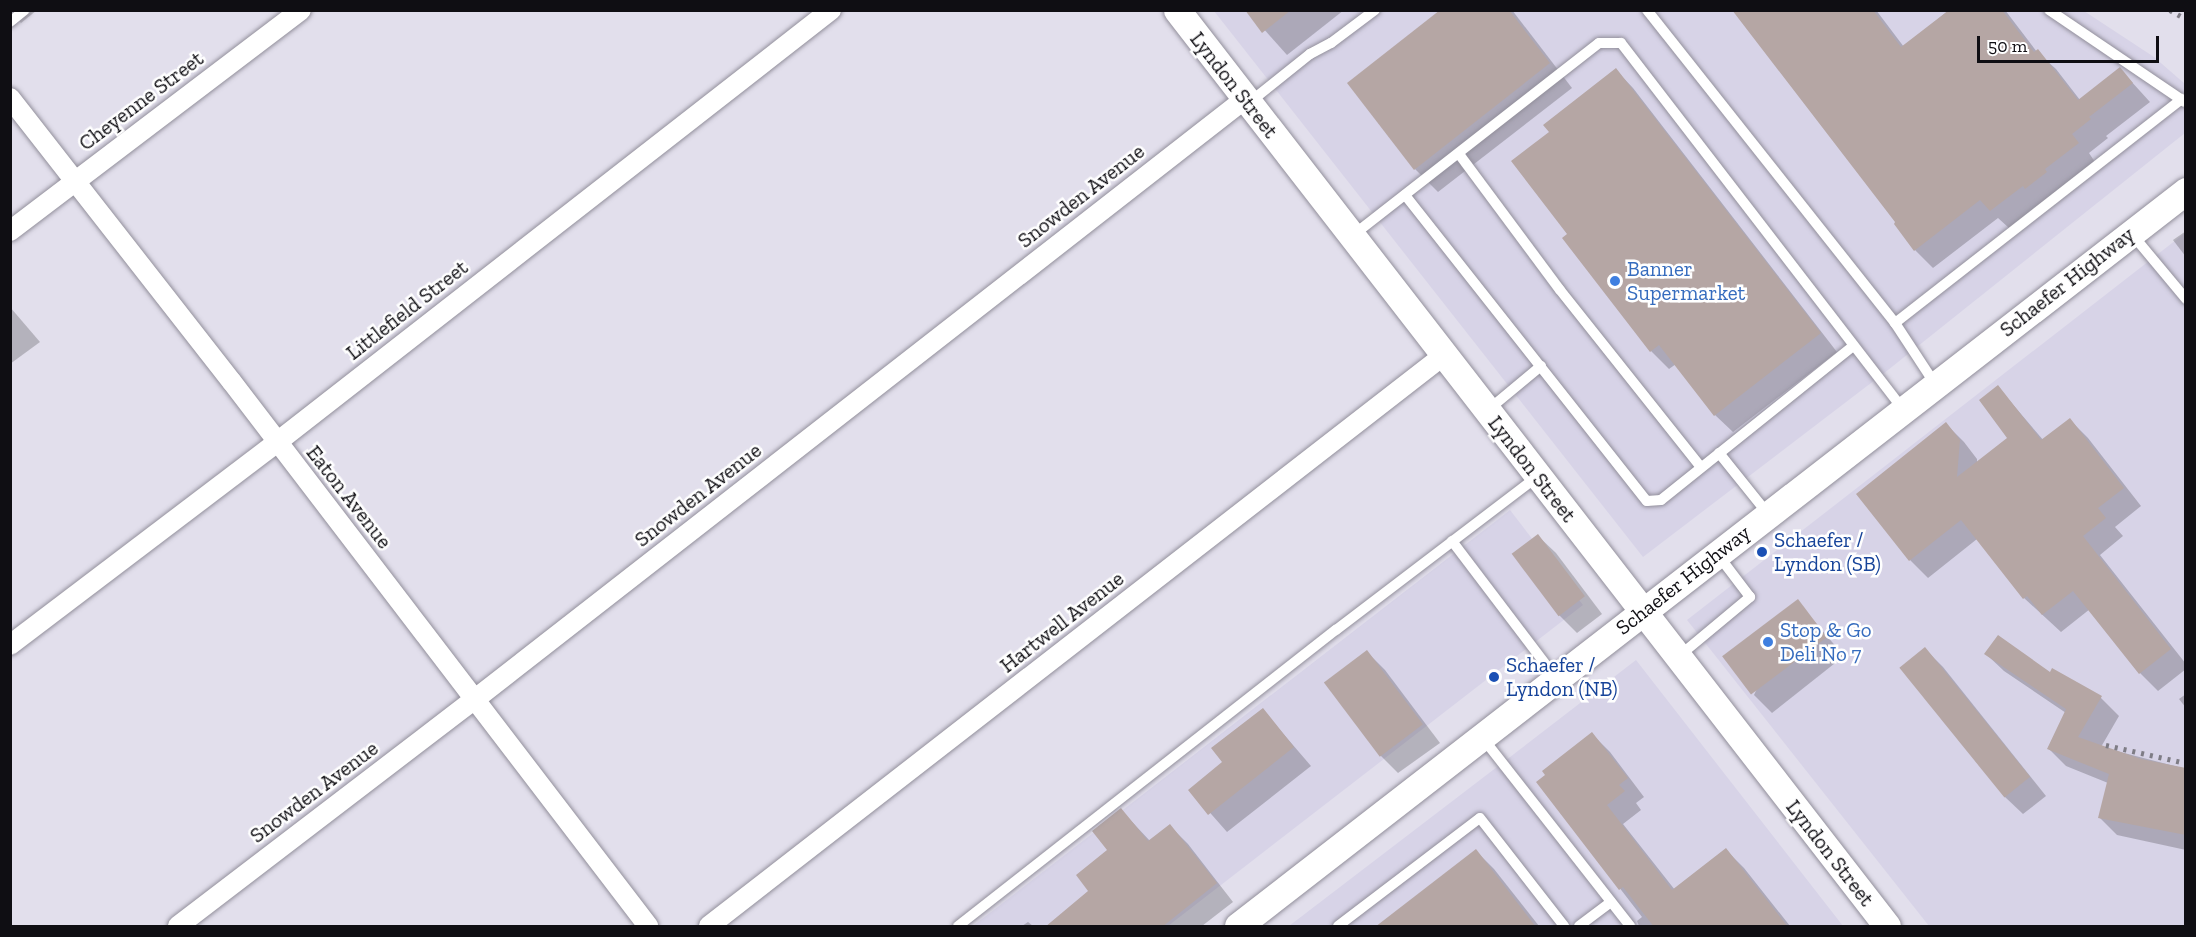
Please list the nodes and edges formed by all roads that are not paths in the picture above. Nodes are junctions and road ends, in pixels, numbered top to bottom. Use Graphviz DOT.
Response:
graph roads {
  1 [pos="25,10"];
  2 [pos="301,10"];
  3 [pos="831,10"];
  4 [pos="1177,10"];
  5 [pos="1375,10"];
  6 [pos="1647,10"];
  7 [pos="2049,10"];
  8 [pos="10,22"];
  9 [pos="10,98"];
  10 [pos="2184,100"];
  11 [pos="1247,101"];
  12 [pos="1459,154"];
  13 [pos="74,181"];
  14 [pos="2186,191"];
  15 [pos="1406,195"];
  16 [pos="10,231"];
  17 [pos="2131,233"];
  18 [pos="1352,236"];
  19 [pos="2186,299"];
  20 [pos="1896,323"];
  21 [pos="1852,346"];
  22 [pos="1444,355"];
  23 [pos="1541,366"];
  24 [pos="1935,384"];
  25 [pos="1903,409"];
  26 [pos="1487,411"];
  27 [pos="276,443"];
  28 [pos="1719,453"];
  29 [pos="1701,467"];
  30 [pos="1538,476"];
  31 [pos="1768,514"];
  32 [pos="1452,541"];
  33 [pos="1717,553"];
  34 [pos="1642,611"];
  35 [pos="10,645"];
  36 [pos="1677,657"];
  37 [pos="1556,678"];
  38 [pos="474,700"];
  39 [pos="1481,736"];
  40 [pos="1611,902"];
  41 [pos="178,927"];
  42 [pos="648,927"];
  43 [pos="709,927"];
  44 [pos="958,927"];
  45 [pos="1238,927"];
  46 [pos="1338,927"];
  47 [pos="1564,927"];
  48 [pos="1579,927"];
  49 [pos="1630,927"];
  50 [pos="1887,927"];
  1 -- 8 [label="lane"];
  2 -- 13 [label="street, Cheyenne Street"];
  3 -- 27 [label="street, Littlefield Street"];
  4 -- 11 [label="street, Lyndon Street"];
  5 -- 11 [label="lane"];
  6 -- 20 [label="lane"];
  7 -- 10 [label="lane"];
  9 -- 13 [label="street, Eaton Avenue"];
  10 -- 20 [label="lane"];
  11 -- 18 [label="street, Lyndon Street"];
  11 -- 38 [label="street, Snowden Avenue"];
  12 -- 15 [label="lane"];
  12 -- 21 [label="lane"];
  12 -- 29 [label="lane"];
  13 -- 16 [label="street, Cheyenne Street"];
  13 -- 27 [label="street, Eaton Avenue"];
  14 -- 17 [label="street, Schaefer Highway"];
  15 -- 18 [label="lane"];
  15 -- 23 [label="lane"];
  17 -- 19 [label="lane"];
  17 -- 24 [label="street, Schaefer Highway"];
  18 -- 22 [label="street, Lyndon Street"];
  20 -- 24 [label="lane"];
  21 -- 25 [label="lane"];
  21 -- 28 [label="lane"];
  22 -- 26 [label="street, Lyndon Street"];
  22 -- 43 [label="street, Hartwell Avenue"];
  23 -- 26 [label="lane"];
  23 -- 29 [label="lane"];
  24 -- 25 [label="street, Schaefer Highway"];
  25 -- 31 [label="street, Schaefer Highway"];
  26 -- 30 [label="street, Lyndon Street"];
  27 -- 35 [label="street, Littlefield Street"];
  27 -- 38 [label="street, Eaton Avenue"];
  28 -- 29 [label="lane"];
  28 -- 31 [label="lane"];
  30 -- 32 [label="lane"];
  30 -- 34 [label="street, Lyndon Street"];
  31 -- 33 [label="street, Schaefer Highway"];
  32 -- 37 [label="lane"];
  32 -- 44 [label="lane"];
  33 -- 34 [label="street, Schaefer Highway"];
  33 -- 36 [label="lane"];
  34 -- 36 [label="street, Lyndon Street"];
  34 -- 37 [label="street, Schaefer Highway"];
  36 -- 50 [label="street, Lyndon Street"];
  37 -- 39 [label="street, Schaefer Highway"];
  38 -- 41 [label="street, Snowden Avenue"];
  38 -- 42 [label="street, Eaton Avenue"];
  39 -- 40 [label="lane"];
  39 -- 45 [label="street, Schaefer Highway"];
  40 -- 48 [label="lane"];
  40 -- 49 [label="lane"];
  46 -- 47 [label="lane"];
}
